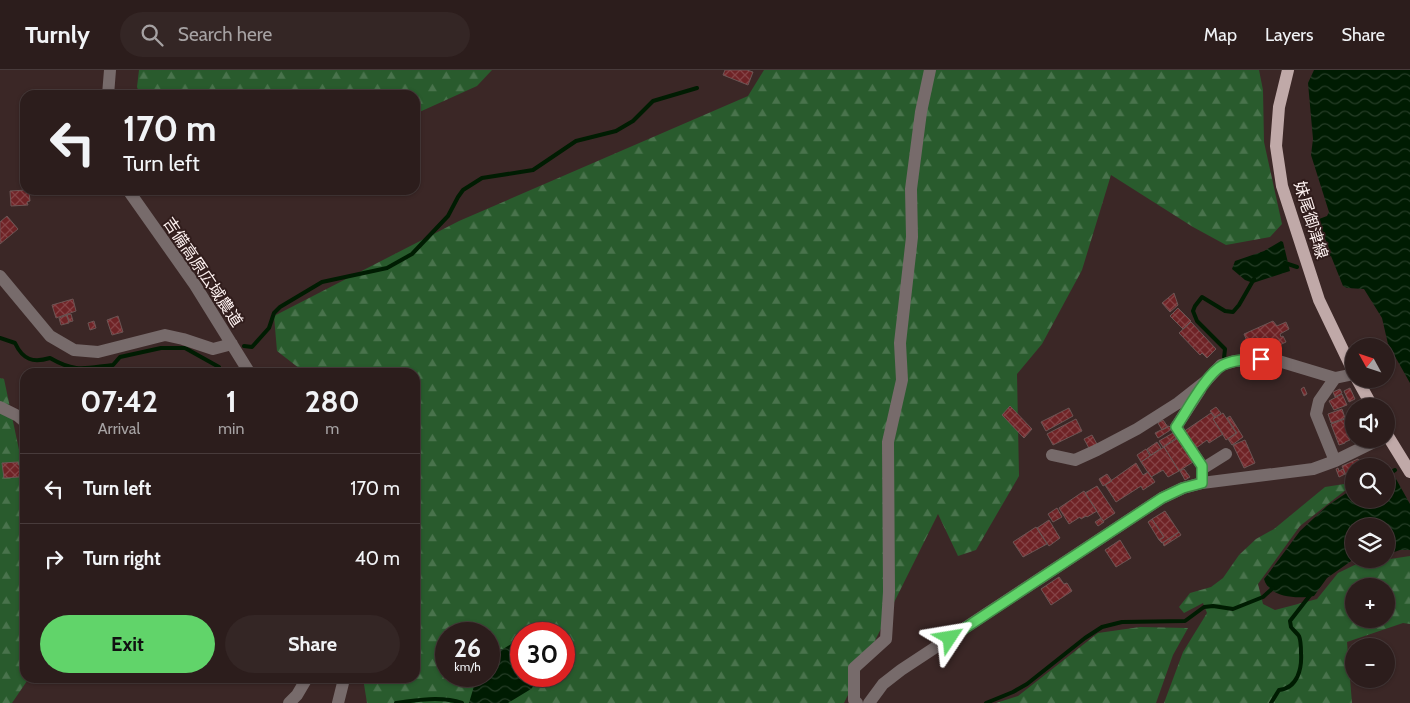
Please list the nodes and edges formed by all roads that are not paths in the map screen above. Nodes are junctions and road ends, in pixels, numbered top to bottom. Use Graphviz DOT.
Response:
graph roads {
  1 [pos="110,70"];
  2 [pos="930,70"];
  3 [pos="1288,70"];
  4 [pos="108,90"];
  5 [pos="131,195"];
  6 [pos="0,276"];
  7 [pos="232,344"];
  8 [pos="1345,354"];
  9 [pos="247,368"];
  10 [pos="1345,375"];
  11 [pos="1335,378"];
  12 [pos="1206,381"];
  13 [pos="0,407"];
  14 [pos="20,418"];
  15 [pos="1360,448"];
  16 [pos="1394,448"];
  17 [pos="1226,454"];
  18 [pos="1052,455"];
  19 [pos="1335,461"];
  20 [pos="1202,469"];
  21 [pos="1410,472"];
  22 [pos="1202,483"];
  23 [pos="304,683"];
  24 [pos="343,683"];
  25 [pos="289,703"];
  26 [pos="338,703"];
  27 [pos="857,703"];
  28 [pos="869,703"];
  1 -- 4 [label="street"];
  2 -- 27 [label="street"];
  3 -- 8 [label="main road, 妹尾御津線"];
  5 -- 7 [label="street, 吉備高原広域農道"];
  6 -- 7 [label="street"];
  7 -- 9 [label="street, 吉備高原広域農道"];
  10 -- 11 [label="street"];
  11 -- 12 [label="street"];
  11 -- 19 [label="street"];
  12 -- 18 [label="street"];
  12 -- 20 [label="street"];
  13 -- 14 [label="street"];
  15 -- 19 [label="street"];
  16 -- 21 [label="main road"];
  17 -- 20 [label="street"];
  19 -- 22 [label="street"];
  20 -- 22 [label="street"];
  22 -- 28 [label="street"];
  23 -- 25 [label="street"];
  24 -- 26 [label="street"];
}
